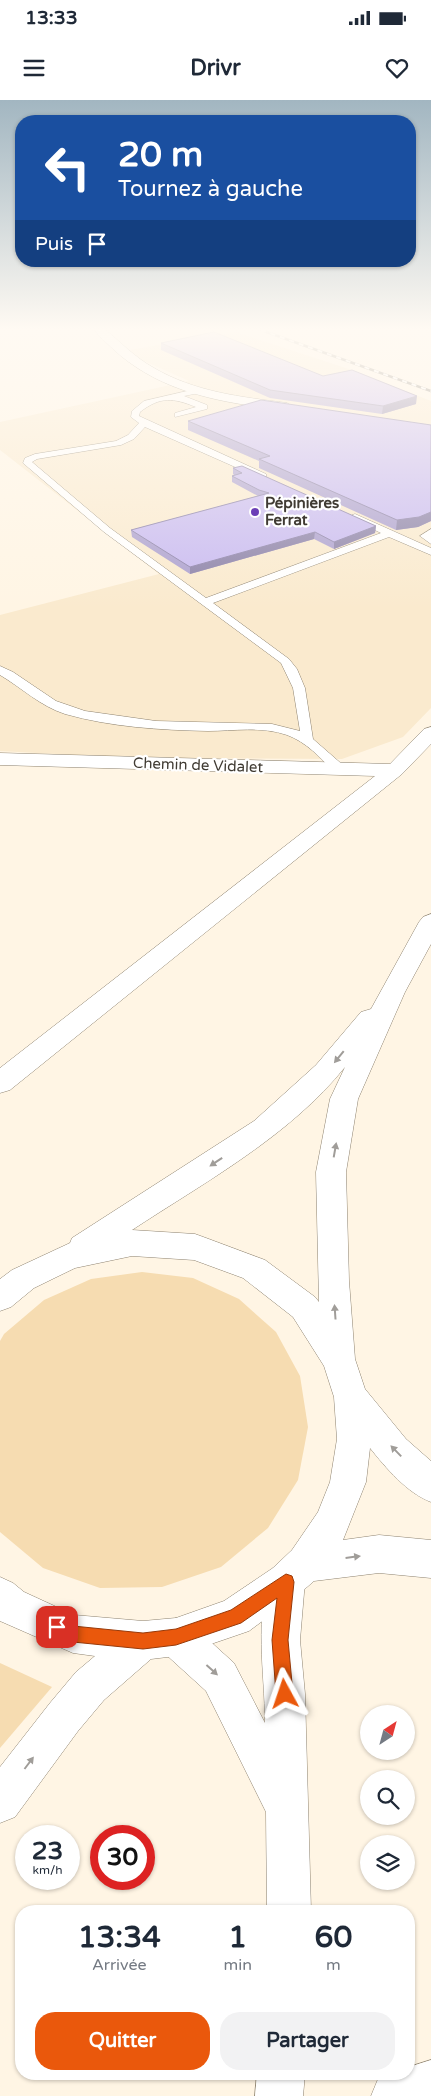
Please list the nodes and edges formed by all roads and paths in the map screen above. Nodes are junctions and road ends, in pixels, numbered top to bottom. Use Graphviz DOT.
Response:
graph roads {
  1 [pos="144,423"];
  2 [pos="271,479"];
  3 [pos="348,514"];
  4 [pos="431,532"];
  5 [pos="390,533"];
  6 [pos="431,541"];
  7 [pos="431,552"];
  8 [pos="204,602"];
  9 [pos="0,670"];
  10 [pos="431,733"];
  11 [pos="307,740"];
  12 [pos="0,759"];
  13 [pos="339,769"];
  14 [pos="395,770"];
  15 [pos="431,922"];
  16 [pos="392,992"];
  17 [pos="0,1083"];
  18 [pos="69,1256"];
  19 [pos="8,1285"];
  20 [pos="339,1360"];
  21 [pos="350,1397"];
  22 [pos="431,1485"];
  23 [pos="431,1559"];
  24 [pos="296,1572"];
  25 [pos="0,1596"];
  26 [pos="159,1639"];
  27 [pos="0,1802"];
  28 [pos="288,1812"];
  29 [pos="289,1905"];
  30 [pos="281,2080"];
  31 [pos="431,2084"];
  32 [pos="280,2096"];
  33 [pos="395,2096"];
  1 -- 2 [label="lane"];
  1 -- 8 [label="lane"];
  3 -- 5 [label="lane"];
  4 -- 6 [label="lane"];
  5 -- 7 [label="lane"];
  5 -- 8 [label="lane"];
  8 -- 11 [label="lane"];
  9 -- 11 [label="lane"];
  10 -- 14 [label="street"];
  11 -- 13 [label="lane"];
  12 -- 13 [label="street, Chemin de Vidalet"];
  13 -- 14 [label="street, Chemin de Vidalet"];
  14 -- 17 [label="street"];
  15 -- 16 [label="street"];
  16 -- 18 [label="street, one-way"];
  20 -- 16 [label="street, one-way"];
  18 -- 19 [label="street"];
  18 -- 20 [label="street"];
  20 -- 21 [label="street"];
  22 -- 21 [label="street, one-way"];
  21 -- 24 [label="street"];
  24 -- 23 [label="street, one-way"];
  24 -- 26 [label="street"];
  24 -- 28 [label="street"];
  25 -- 26 [label="street"];
  27 -- 26 [label="street, one-way"];
  26 -- 28 [label="street, one-way"];
  28 -- 29 [label="street"];
  30 -- 32 [label="street"];
  31 -- 33 [label="street"];
}
